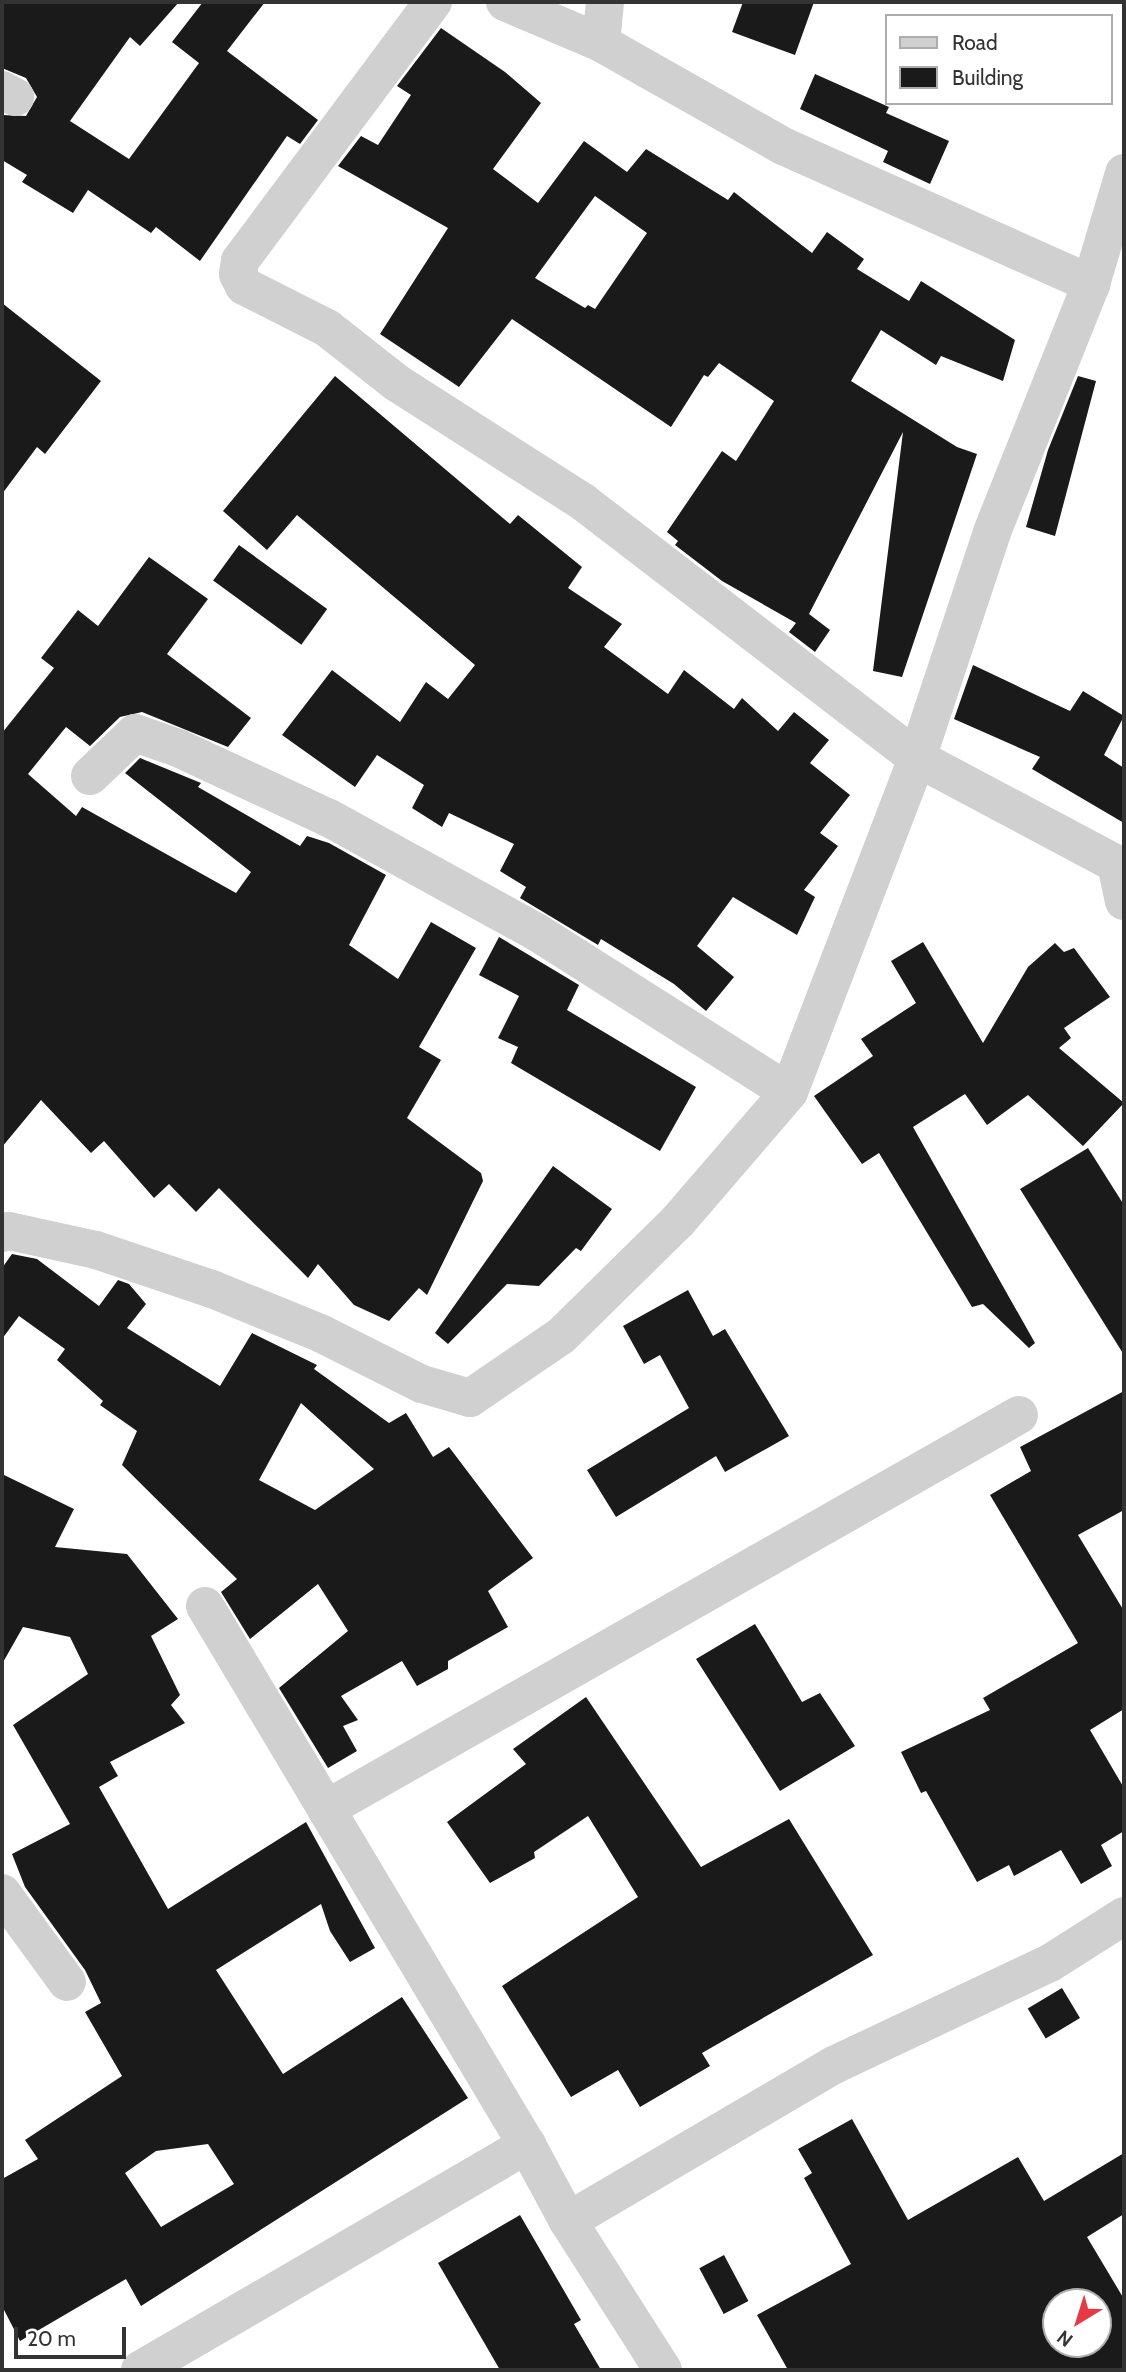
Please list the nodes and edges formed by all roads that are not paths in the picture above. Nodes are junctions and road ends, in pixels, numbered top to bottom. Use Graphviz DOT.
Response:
graph roads {
  1 [pos="433,2"];
  2 [pos="505,2"];
  3 [pos="605,2"];
  4 [pos="601,43"];
  5 [pos="1124,173"];
  6 [pos="1091,284"];
  7 [pos="917,758"];
  8 [pos="90,776"];
  9 [pos="1120,866"];
  10 [pos="1124,901"];
  11 [pos="789,1092"];
  12 [pos="2,1233"];
  13 [pos="1019,1415"];
  14 [pos="205,1605"];
  15 [pos="326,1809"];
  16 [pos="2,1893"];
  17 [pos="1124,1916"];
  18 [pos="67,1982"];
  19 [pos="527,2145"];
  20 [pos="568,2221"];
  21 [pos="140,2370"];
  22 [pos="663,2370"];
  1 -- 7 [label="street"];
  2 -- 4 [label="street"];
  3 -- 4 [label="street"];
  4 -- 6 [label="street"];
  5 -- 6 [label="street"];
  6 -- 7 [label="street"];
  7 -- 9 [label="street"];
  7 -- 11 [label="street"];
  8 -- 11 [label="street"];
  9 -- 10 [label="street"];
  11 -- 12 [label="street"];
  13 -- 15 [label="street"];
  14 -- 15 [label="street"];
  15 -- 19 [label="street"];
  16 -- 18 [label="street"];
  17 -- 20 [label="street"];
  19 -- 20 [label="street"];
  19 -- 21 [label="street"];
  20 -- 22 [label="street"];
}
